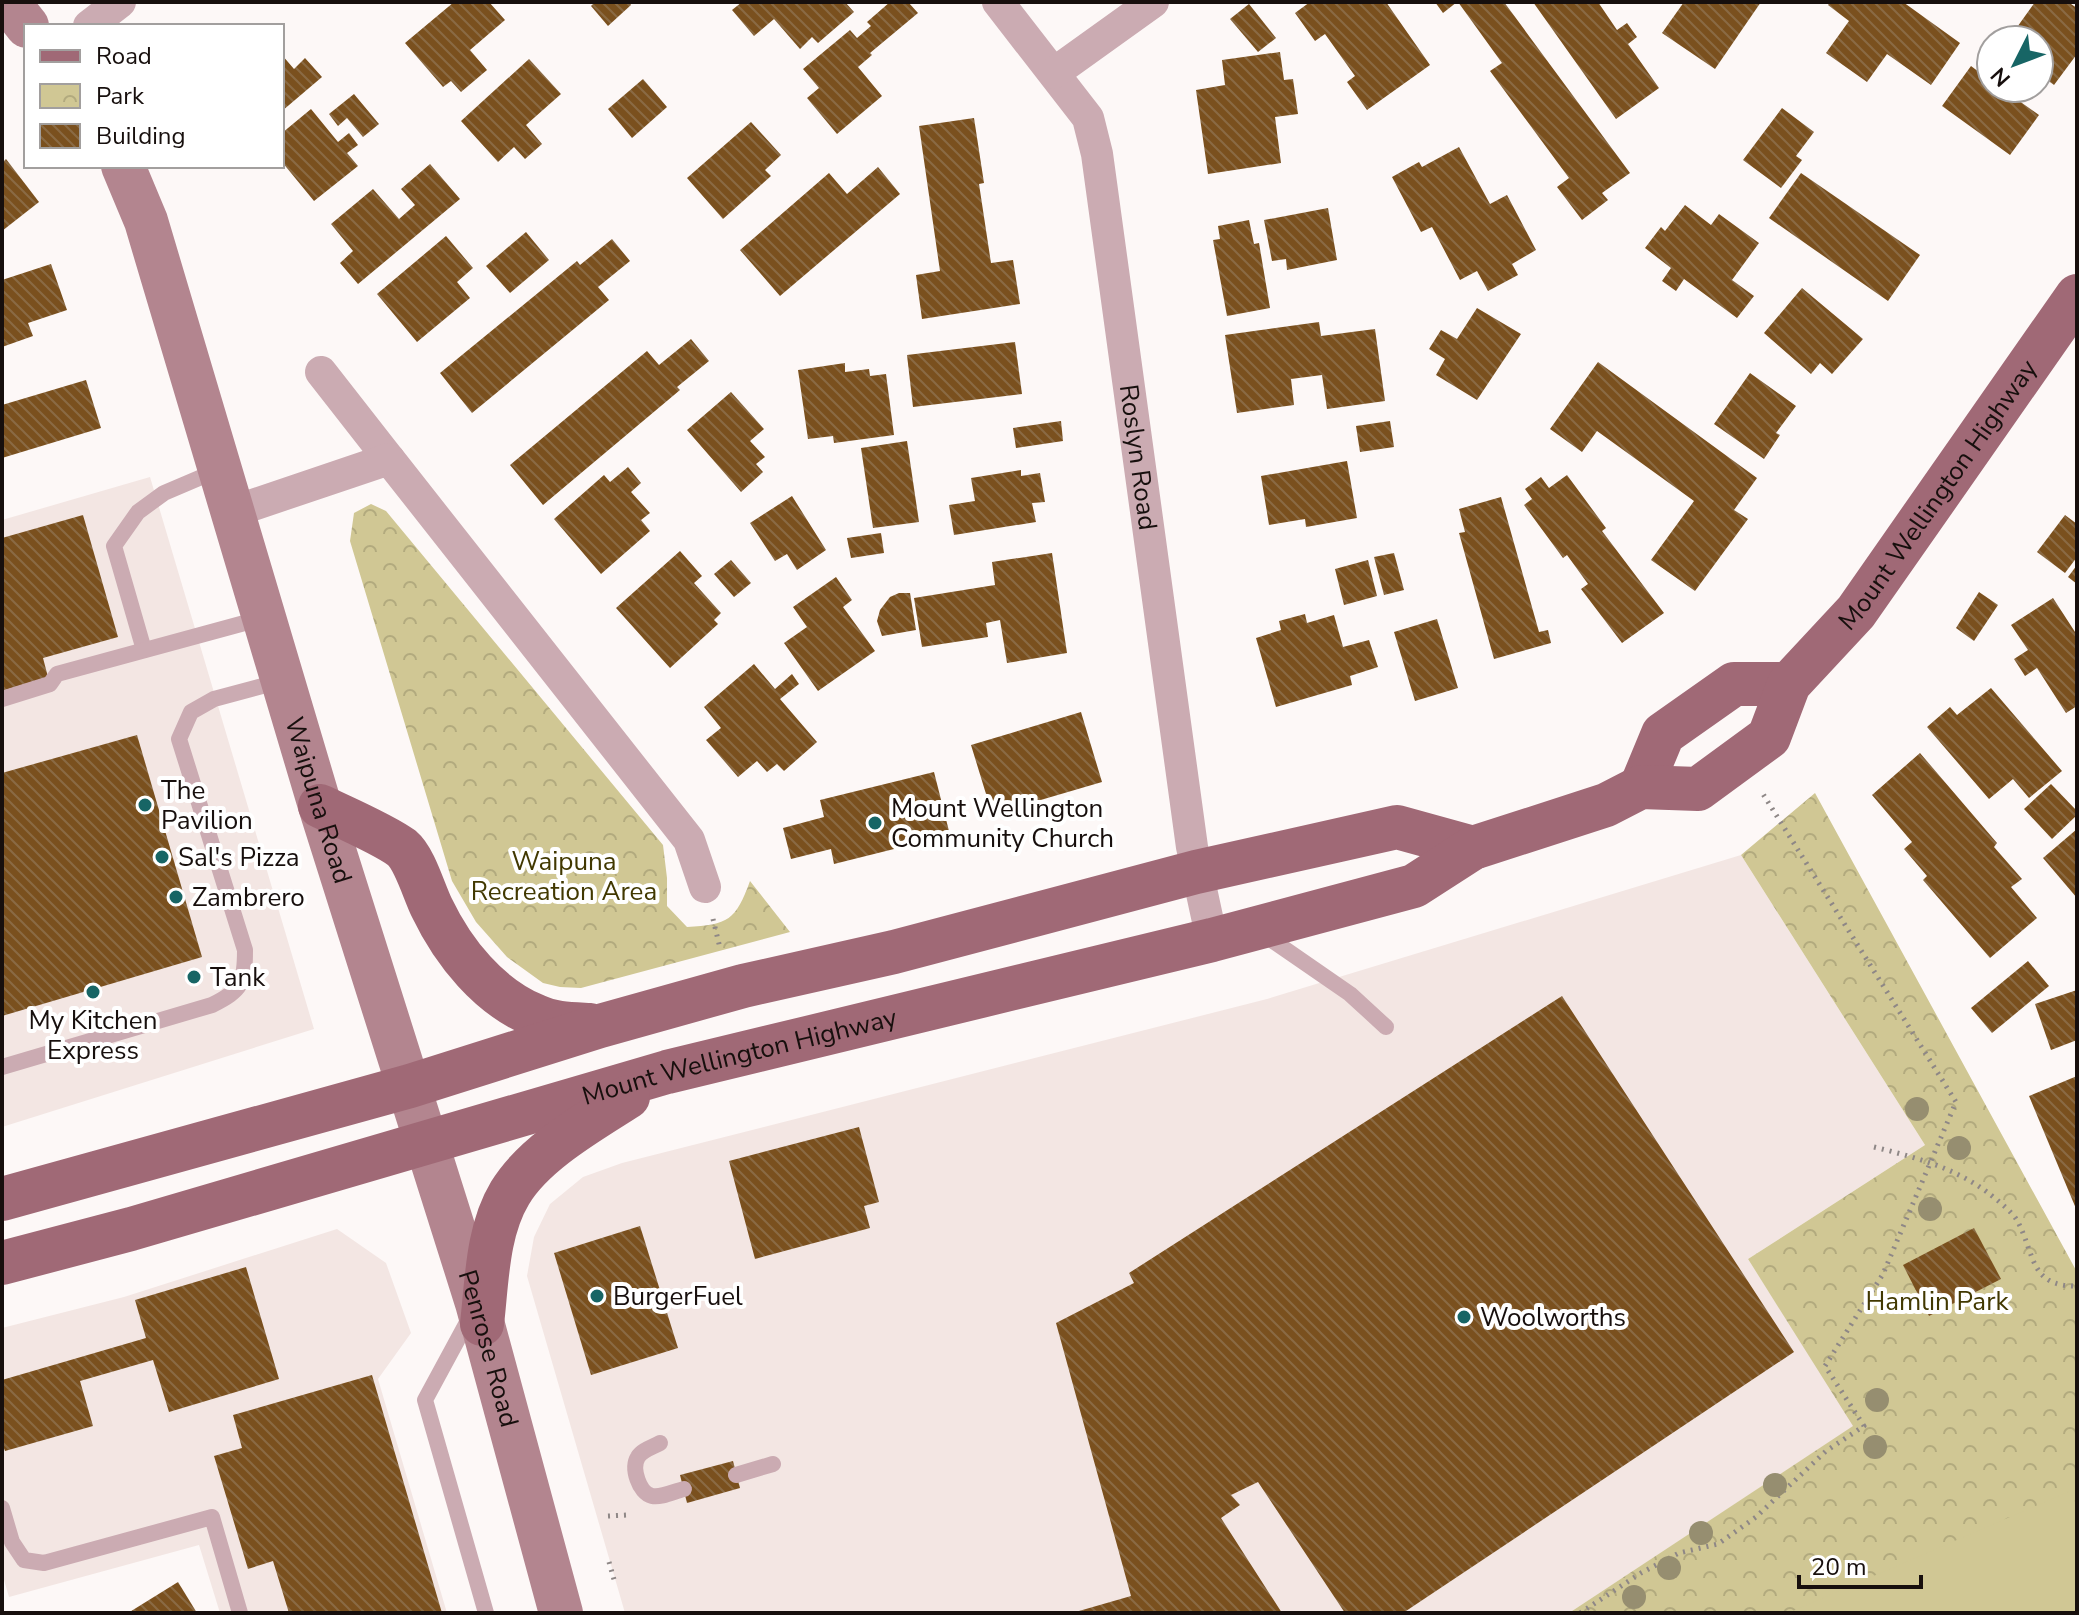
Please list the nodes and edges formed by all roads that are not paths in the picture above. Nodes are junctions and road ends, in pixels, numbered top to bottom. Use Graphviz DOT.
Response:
graph roads {
  1 [pos="8,2"];
  2 [pos="120,2"];
  3 [pos="998,2"];
  4 [pos="1153,2"];
  5 [pos="25,24"];
  6 [pos="92,24"];
  7 [pos="1054,73"];
  8 [pos="124,168"];
  9 [pos="2077,296"];
  10 [pos="321,372"];
  11 [pos="389,459"];
  12 [pos="219,469"];
  13 [pos="232,512"];
  14 [pos="265,618"];
  15 [pos="144,650"];
  16 [pos="282,680"];
  17 [pos="1789,684"];
  18 [pos="2,699"];
  19 [pos="1641,787"];
  20 [pos="320,806"];
  21 [pos="1473,848"];
  22 [pos="1196,872"];
  23 [pos="705,887"];
  24 [pos="1256,929"];
  25 [pos="1212,940"];
  26 [pos="600,1026"];
  27 [pos="1386,1027"];
  28 [pos="2,1067"];
  29 [pos="667,1072"];
  30 [pos="410,1086"];
  31 [pos="428,1143"];
  32 [pos="2,1199"];
  33 [pos="2,1263"];
  34 [pos="480,1314"];
  35 [pos="660,1443"];
  36 [pos="773,1464"];
  37 [pos="736,1475"];
  38 [pos="684,1489"];
  39 [pos="2,1508"];
  40 [pos="240,1613"];
  41 [pos="486,1613"];
  42 [pos="561,1613"];
  1 -- 5 [label="main road"];
  2 -- 6 [label="street"];
  3 -- 7 [label="street, Roslyn Road"];
  4 -- 7 [label="street"];
  7 -- 22 [label="street, Roslyn Road"];
  8 -- 12 [label="main road, Waipuna Road"];
  9 -- 17 [label="main road, Mount Wellington Highway"];
  10 -- 11 [label="street"];
  11 -- 13 [label="street"];
  11 -- 23 [label="street"];
  12 -- 13 [label="main road, Waipuna Road"];
  12 -- 15 [label="lane"];
  13 -- 14 [label="main road, Waipuna Road"];
  14 -- 15 [label="lane"];
  14 -- 16 [label="main road, Waipuna Road"];
  15 -- 18 [label="lane"];
  16 -- 20 [label="main road, Waipuna Road"];
  16 -- 28 [label="lane"];
  17 -- 19 [label="main road"];
  17 -- 19 [label="main road, Mount Wellington Highway"];
  19 -- 21 [label="main road, Mount Wellington Highway"];
  20 -- 26 [label="main road"];
  20 -- 30 [label="main road, Waipuna Road"];
  21 -- 22 [label="main road"];
  21 -- 24 [label="main road, Mount Wellington Highway"];
  22 -- 25 [label="street, Roslyn Road"];
  22 -- 26 [label="main road"];
  24 -- 25 [label="main road, Mount Wellington Highway"];
  24 -- 27 [label="lane"];
  25 -- 29 [label="main road, Mount Wellington Highway"];
  26 -- 30 [label="main road"];
  29 -- 31 [label="main road, Mount Wellington Highway"];
  29 -- 34 [label="main road"];
  30 -- 31 [label="main road, Penrose Road"];
  30 -- 32 [label="main road"];
  31 -- 33 [label="main road, Mount Wellington Highway"];
  31 -- 34 [label="main road, Penrose Road"];
  34 -- 41 [label="lane"];
  34 -- 42 [label="main road, Penrose Road"];
  35 -- 38 [label="lane"];
  36 -- 37 [label="lane"];
  39 -- 40 [label="lane"];
}
